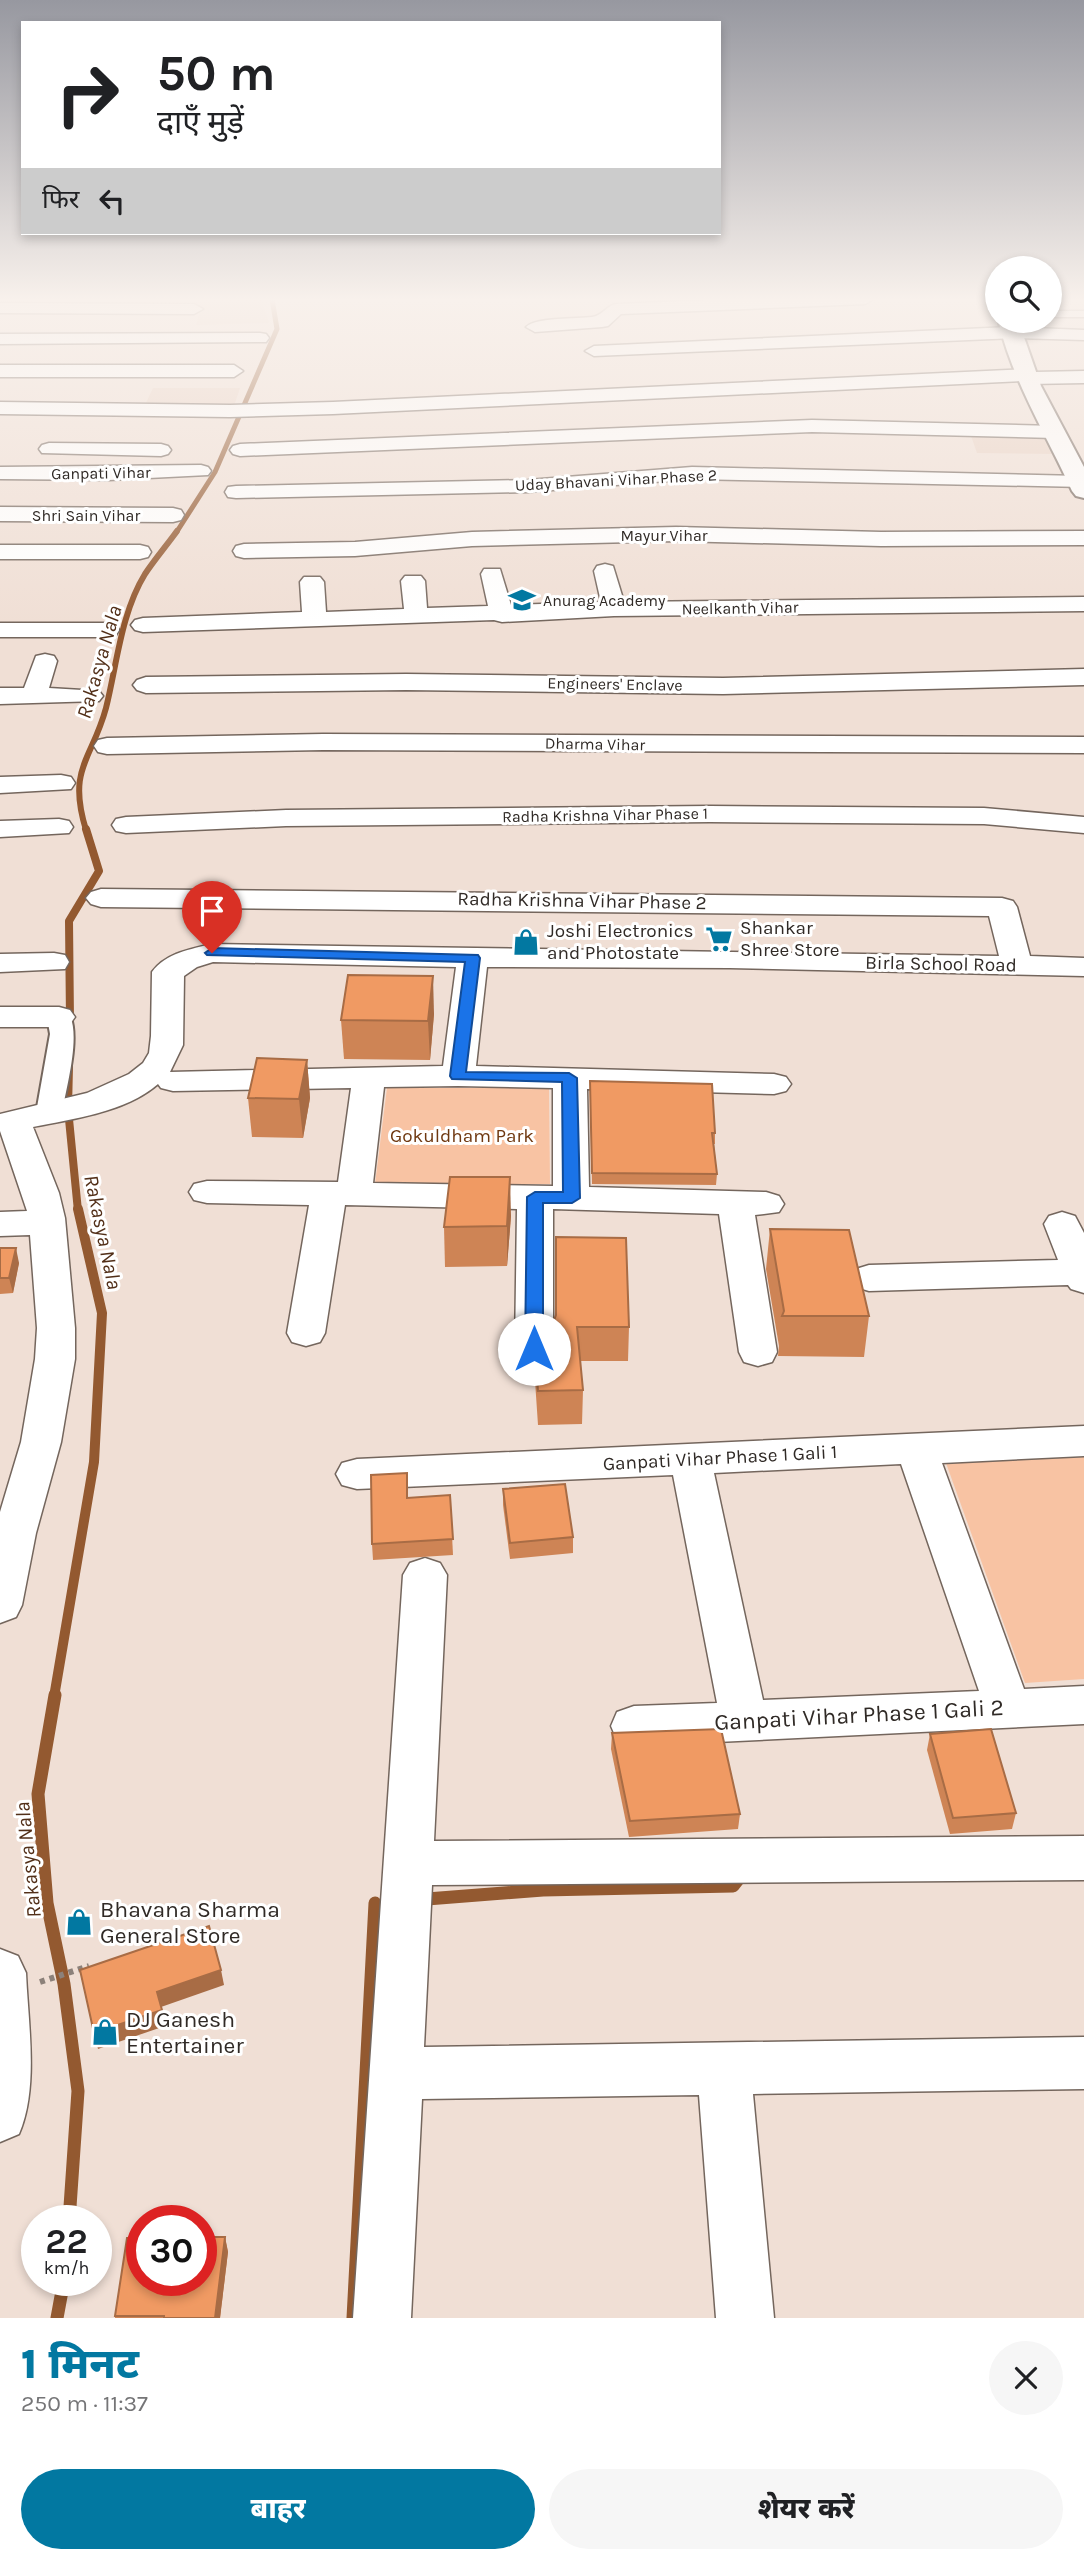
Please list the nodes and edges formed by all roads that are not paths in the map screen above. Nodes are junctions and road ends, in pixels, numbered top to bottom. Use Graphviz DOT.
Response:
graph roads {
  1 [pos="291,407"];
  2 [pos="1049,407"];
  3 [pos="0,408"];
  4 [pos="1061,430"];
  5 [pos="28,449"];
  6 [pos="180,450"];
  7 [pos="240,450"];
  8 [pos="201,471"];
  9 [pos="0,473"];
  10 [pos="1082,483"];
  11 [pos="236,492"];
  12 [pos="0,514"];
  13 [pos="173,515"];
  14 [pos="1084,538"];
  15 [pos="244,551"];
  16 [pos="0,552"];
  17 [pos="139,552"];
  18 [pos="605,571"];
  19 [pos="492,574"];
  20 [pos="413,581"];
  21 [pos="312,582"];
  22 [pos="1084,604"];
  23 [pos="614,609"];
  24 [pos="0,610"];
  25 [pos="502,614"];
  26 [pos="416,617"];
  27 [pos="315,621"];
  28 [pos="143,625"];
  29 [pos="0,630"];
  30 [pos="45,662"];
  31 [pos="1084,677"];
  32 [pos="146,685"];
  33 [pos="0,696"];
  34 [pos="34,696"];
  35 [pos="90,696"];
  36 [pos="1084,745"];
  37 [pos="107,746"];
  38 [pos="61,783"];
  39 [pos="0,785"];
  40 [pos="126,825"];
  41 [pos="1084,825"];
  42 [pos="59,827"];
  43 [pos="0,830"];
  44 [pos="100,898"];
  45 [pos="473,958"];
  46 [pos="54,962"];
  47 [pos="0,963"];
  48 [pos="1017,966"];
  49 [pos="1084,967"];
  50 [pos="0,1017"];
  51 [pos="59,1017"];
  52 [pos="369,1076"];
  53 [pos="457,1076"];
  54 [pos="569,1078"];
  55 [pos="173,1080"];
  56 [pos="774,1084"];
  57 [pos="41,1114"];
  58 [pos="206,1192"];
  59 [pos="342,1194"];
  60 [pos="535,1197"];
  61 [pos="572,1198"];
  62 [pos="47,1222"];
  63 [pos="0,1224"];
  64 [pos="1062,1224"];
  65 [pos="1083,1276"];
  66 [pos="869,1278"];
  67 [pos="306,1333"];
  68 [pos="534,1349"];
  69 [pos="758,1352"];
  70 [pos="1084,1441"];
  71 [pos="916,1447"];
  72 [pos="691,1460"];
  73 [pos="357,1474"];
  74 [pos="8,1533"];
  75 [pos="425,1574"];
  76 [pos="0,1605"];
  77 [pos="1084,1705"];
  78 [pos="1008,1709"];
  79 [pos="744,1720"];
  80 [pos="634,1726"];
  81 [pos="1084,1858"];
  82 [pos="409,1863"];
  83 [pos="16,1979"];
  84 [pos="1084,2063"];
  85 [pos="724,2068"];
  86 [pos="396,2073"];
  87 [pos="0,2115"];
  88 [pos="382,2318"];
  89 [pos="745,2318"];
  1 -- 3 [label="street"];
  2 -- 4 [label="street"];
  4 -- 7 [label="street"];
  4 -- 10 [label="street"];
  5 -- 6 [label="street"];
  8 -- 9 [label="street, Ganpati Vihar"];
  10 -- 11 [label="street, Uday Bhavani Vihar Phase 2"];
  12 -- 13 [label="street, Shri Sain Vihar"];
  14 -- 15 [label="street, Mayur Vihar"];
  16 -- 17 [label="street"];
  18 -- 23 [label="street"];
  19 -- 25 [label="street"];
  20 -- 26 [label="street"];
  21 -- 27 [label="street"];
  22 -- 23 [label="street, Neelkanth Vihar"];
  23 -- 25 [label="street, Neelkanth Vihar"];
  24 -- 29 [label="street"];
  25 -- 26 [label="street, Neelkanth Vihar"];
  26 -- 27 [label="street, Neelkanth Vihar"];
  27 -- 28 [label="street, Neelkanth Vihar"];
  30 -- 34 [label="street"];
  31 -- 32 [label="street, Engineers' Enclave"];
  33 -- 34 [label="street"];
  34 -- 35 [label="street"];
  36 -- 37 [label="street, Dharma Vihar"];
  38 -- 39 [label="street"];
  40 -- 41 [label="street, Radha Krishna Vihar Phase 1"];
  42 -- 43 [label="street"];
  44 -- 48 [label="street, Radha Krishna Vihar Phase 2"];
  45 -- 48 [label="street, Birla School Road"];
  45 -- 53 [label="street"];
  45 -- 57 [label="street, Birla School Road"];
  46 -- 47 [label="street"];
  48 -- 49 [label="street, Birla School Road"];
  50 -- 51 [label="street"];
  51 -- 57 [label="street"];
  52 -- 53 [label="street"];
  52 -- 55 [label="street"];
  52 -- 59 [label="street"];
  53 -- 54 [label="street"];
  54 -- 56 [label="street"];
  54 -- 61 [label="street"];
  57 -- 62 [label="street"];
  58 -- 59 [label="street"];
  59 -- 60 [label="street"];
  59 -- 67 [label="street"];
  60 -- 61 [label="street"];
  60 -- 68 [label="street"];
  61 -- 69 [label="street"];
  62 -- 63 [label="street"];
  62 -- 74 [label="street"];
  64 -- 65 [label="street"];
  65 -- 66 [label="street"];
  70 -- 71 [label="street, Ganpati Vihar Phase 1 Gali 1"];
  71 -- 72 [label="street, Ganpati Vihar Phase 1 Gali 1"];
  71 -- 78 [label="street"];
  72 -- 73 [label="street, Ganpati Vihar Phase 1 Gali 1"];
  72 -- 79 [label="street"];
  74 -- 76 [label="street"];
  75 -- 82 [label="street"];
  77 -- 78 [label="street, Ganpati Vihar Phase 1 Gali 2"];
  78 -- 79 [label="street, Ganpati Vihar Phase 1 Gali 2"];
  79 -- 80 [label="street, Ganpati Vihar Phase 1 Gali 2"];
  81 -- 82 [label="street"];
  82 -- 86 [label="street"];
  83 -- 87 [label="street"];
  84 -- 85 [label="street"];
  85 -- 86 [label="street"];
  85 -- 89 [label="street"];
  86 -- 88 [label="street"];
}
